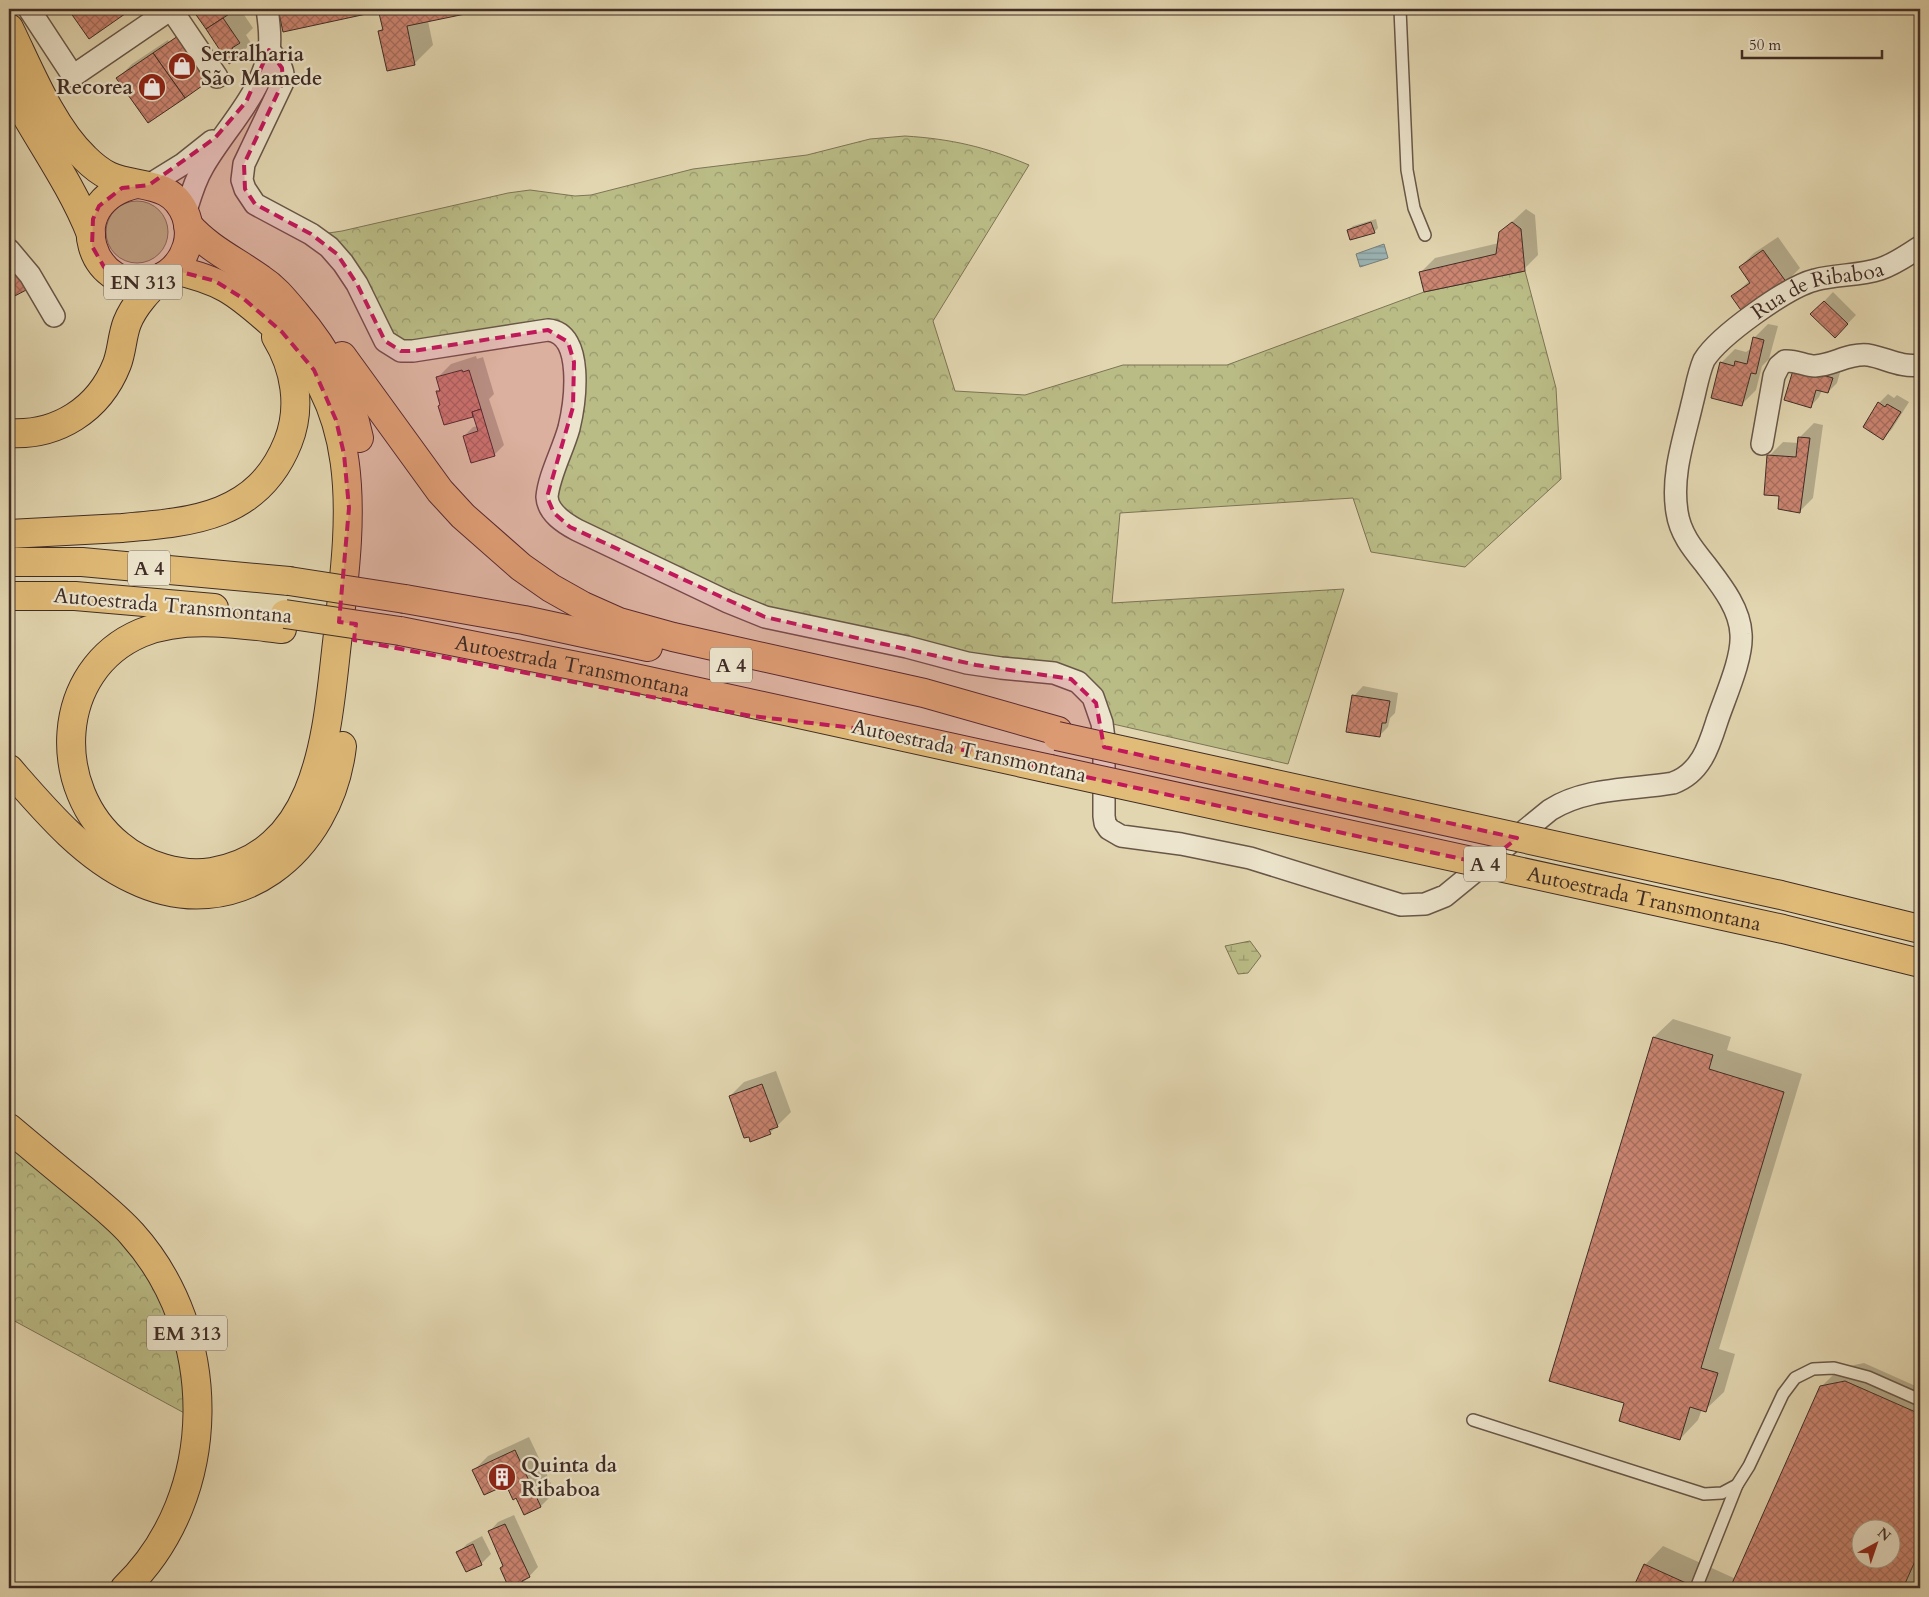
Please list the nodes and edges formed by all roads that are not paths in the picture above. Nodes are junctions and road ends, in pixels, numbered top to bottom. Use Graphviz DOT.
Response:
graph roads {
  1 [pos="29,9"];
  2 [pos="171,9"];
  3 [pos="267,9"];
  4 [pos="1400,9"];
  5 [pos="9,28"];
  6 [pos="269,50"];
  7 [pos="217,77"];
  8 [pos="9,85"];
  9 [pos="231,124"];
  10 [pos="143,185"];
  11 [pos="187,219"];
  12 [pos="91,234"];
  13 [pos="1425,235"];
  14 [pos="1920,247"];
  15 [pos="9,250"];
  16 [pos="104,267"];
  17 [pos="168,274"];
  18 [pos="278,292"];
  19 [pos="256,309"];
  20 [pos="54,316"];
  21 [pos="128,323"];
  22 [pos="1920,365"];
  23 [pos="9,433"];
  24 [pos="1762,444"];
  25 [pos="9,534"];
  26 [pos="9,562"];
  27 [pos="9,596"];
  28 [pos="284,622"];
  29 [pos="1058,734"];
  30 [pos="9,769"];
  31 [pos="1920,929"];
  32 [pos="1920,963"];
  33 [pos="9,1128"];
  34 [pos="1920,1400"];
  35 [pos="1473,1420"];
  36 [pos="1737,1485"];
  37 [pos="1698,1583"];
  38 [pos="125,1588"];
  1 -- 2 [label="street"];
  2 -- 7 [label="street"];
  3 -- 6 [label="street"];
  4 -- 13 [label="lane"];
  5 -- 10 [label="main road"];
  6 -- 9 [label="street"];
  6 -- 14 [label="street, Rua de Ribaboa"];
  8 -- 12 [label="main road, EN 313"];
  9 -- 10 [label="street"];
  9 -- 11 [label="street"];
  10 -- 11 [label="main road"];
  10 -- 12 [label="main road, EN 313"];
  11 -- 17 [label="main road, EN 313"];
  11 -- 18 [label="main road"];
  12 -- 16 [label="main road, EN 313"];
  15 -- 20 [label="street"];
  16 -- 17 [label="main road, EN 313"];
  16 -- 21 [label="main road, EN 313"];
  17 -- 19 [label="main road"];
  17 -- 21 [label="main road, EN 313"];
  18 -- 29 [label="main road"];
  18 -- 30 [label="main road"];
  19 -- 25 [label="main road"];
  19 -- 28 [label="main road"];
  21 -- 23 [label="main road, EN 313"];
  22 -- 24 [label="street"];
  26 -- 29 [label="main road, Autoestrada Transmontana / A 4, bridge"];
  27 -- 28 [label="main road, Autoestrada Transmontana / A 4"];
  28 -- 32 [label="main road, Autoestrada Transmontana / A 4, bridge"];
  29 -- 31 [label="main road, Autoestrada Transmontana / A 4, bridge"];
  33 -- 38 [label="main road, EM 313"];
  34 -- 36 [label="lane"];
  35 -- 36 [label="lane"];
  36 -- 37 [label="lane"];
}
